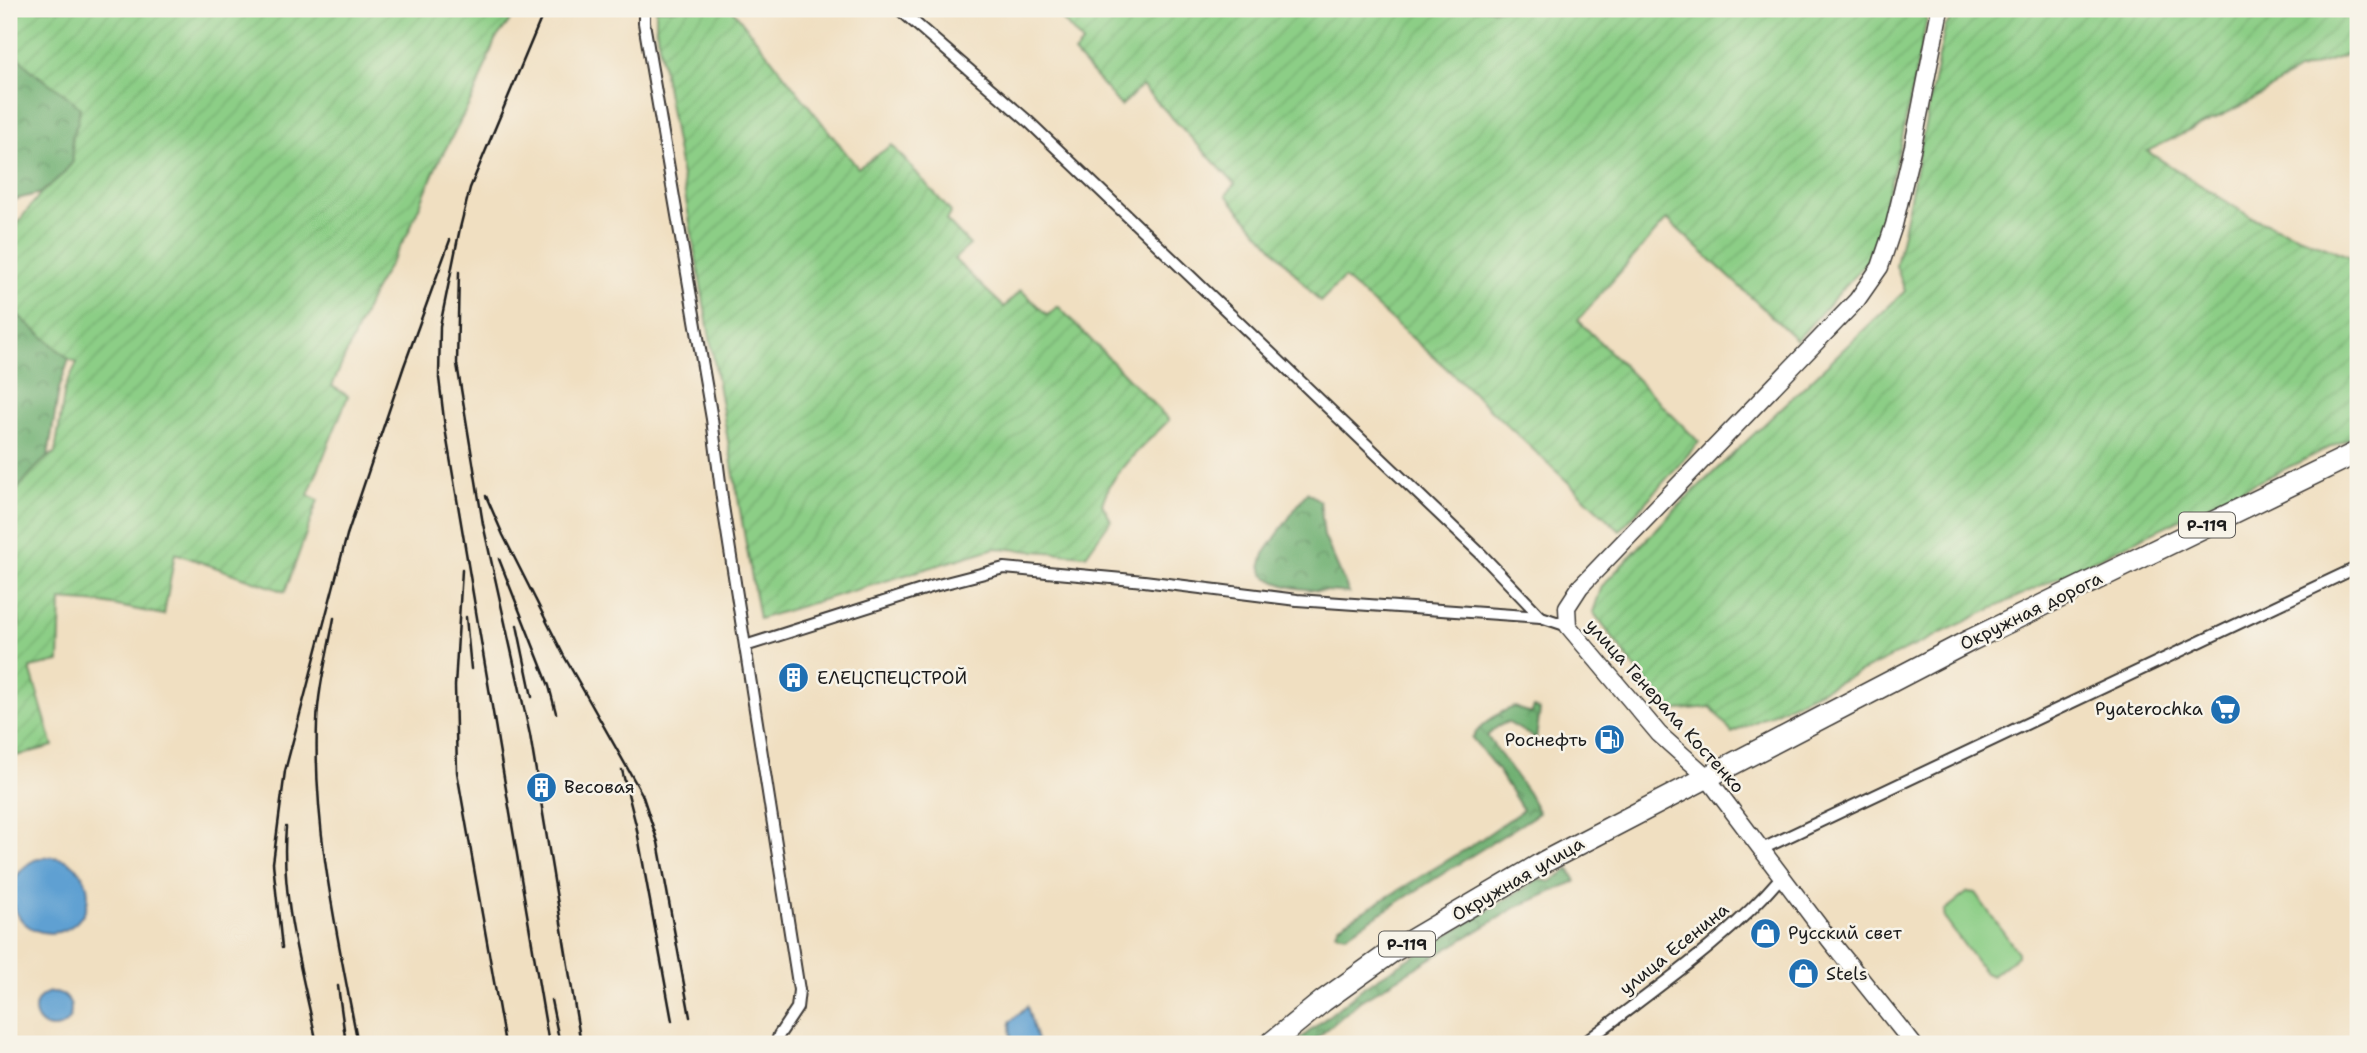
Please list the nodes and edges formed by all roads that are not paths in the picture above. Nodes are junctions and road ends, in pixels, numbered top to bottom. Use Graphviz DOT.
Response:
graph roads {
  1 [pos="643,9"];
  2 [pos="899,9"];
  3 [pos="1940,9"];
  4 [pos="2358,452"];
  5 [pos="2358,567"];
  6 [pos="1541,617"];
  7 [pos="1568,626"];
  8 [pos="745,646"];
  9 [pos="1706,776"];
  10 [pos="1762,849"];
  11 [pos="1782,876"];
  12 [pos="776,1044"];
  13 [pos="1270,1044"];
  14 [pos="1583,1044"];
  15 [pos="1913,1044"];
  1 -- 8 [label="street"];
  2 -- 6 [label="street"];
  3 -- 7 [label="street"];
  4 -- 9 [label="highway, Окружная дорога / Р-119"];
  5 -- 10 [label="street"];
  6 -- 7 [label="street"];
  6 -- 8 [label="street"];
  7 -- 9 [label="street, улица Генерала Костенко"];
  8 -- 12 [label="street"];
  9 -- 10 [label="street, улица Генерала Костенко"];
  9 -- 13 [label="highway, Окружная улица / Р-119"];
  10 -- 11 [label="street, улица Генерала Костенко"];
  11 -- 14 [label="street, улица Есенина"];
  11 -- 15 [label="street, улица Генерала Костенко"];
}
